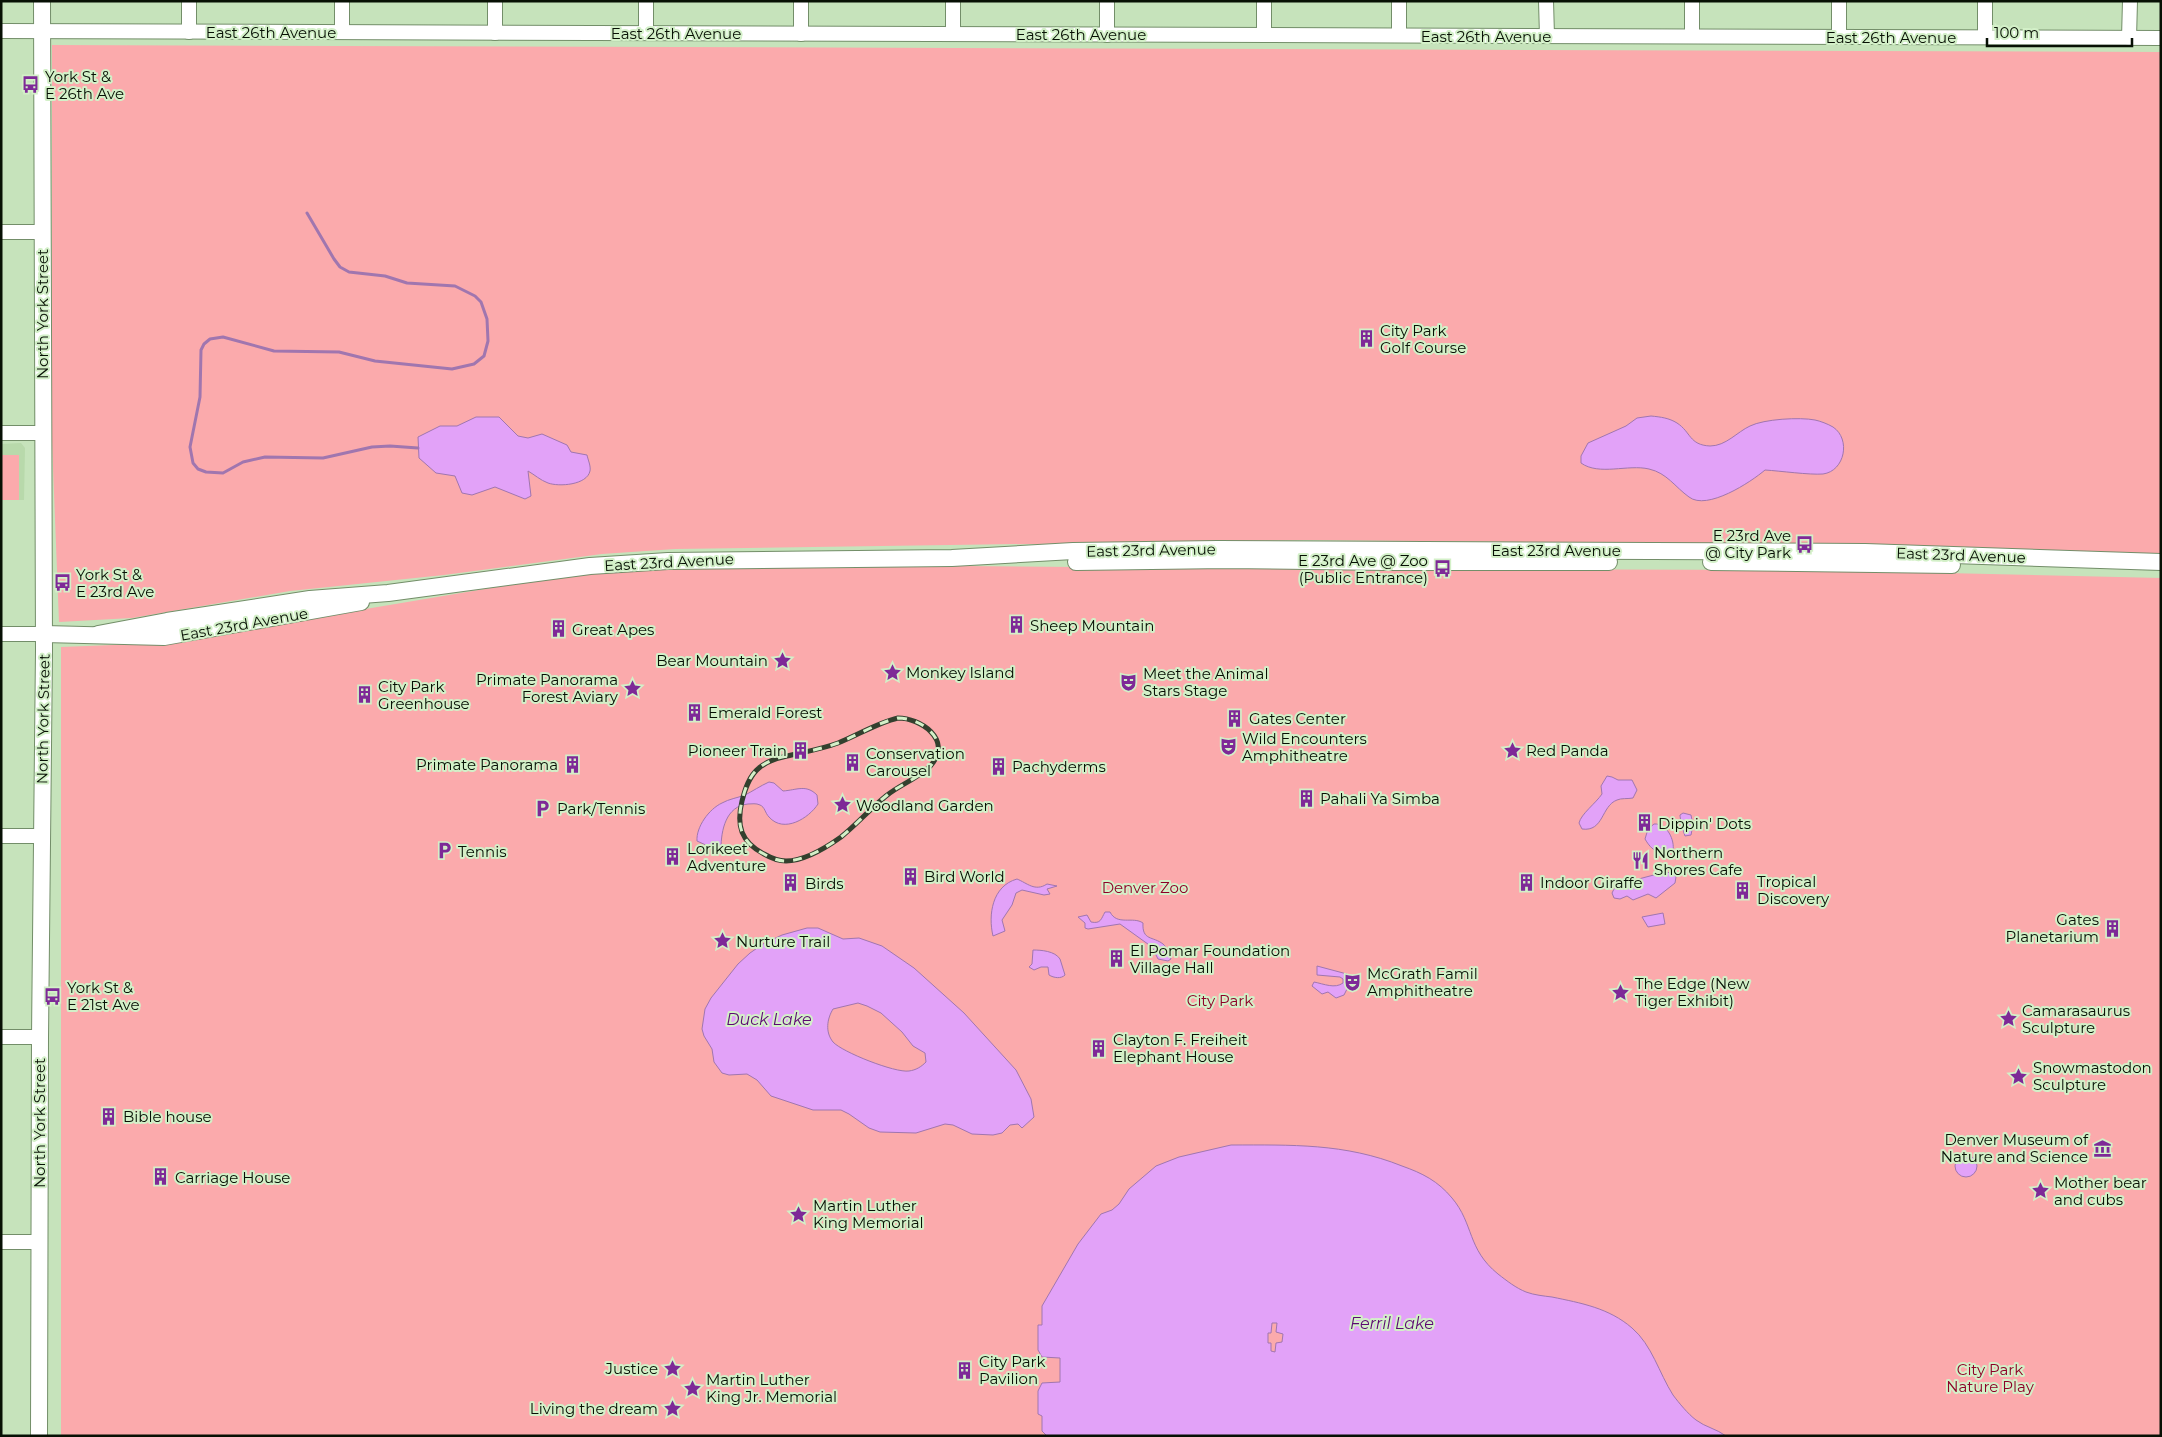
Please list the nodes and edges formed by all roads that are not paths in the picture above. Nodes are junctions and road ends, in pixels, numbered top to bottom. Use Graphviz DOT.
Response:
graph roads {
  1 [pos="42,1"];
  2 [pos="189,1"];
  3 [pos="342,1"];
  4 [pos="495,1"];
  5 [pos="646,1"];
  6 [pos="801,1"];
  7 [pos="953,1"];
  8 [pos="1107,1"];
  9 [pos="1264,1"];
  10 [pos="1399,1"];
  11 [pos="1546,1"];
  12 [pos="1692,1"];
  13 [pos="1839,1"];
  14 [pos="1985,1"];
  15 [pos="2130,1"];
  16 [pos="1,31"];
  17 [pos="42,31"];
  18 [pos="189,32"];
  19 [pos="342,32"];
  20 [pos="494,33"];
  21 [pos="646,33"];
  22 [pos="801,34"];
  23 [pos="953,34"];
  24 [pos="1107,34"];
  25 [pos="1264,35"];
  26 [pos="1399,35"];
  27 [pos="1546,36"];
  28 [pos="1692,36"];
  29 [pos="1839,37"];
  30 [pos="1985,37"];
  31 [pos="2129,38"];
  32 [pos="2161,38"];
  33 [pos="1,232"];
  34 [pos="42,232"];
  35 [pos="1,433"];
  36 [pos="43,433"];
  37 [pos="952,558"];
  38 [pos="2041,558"];
  39 [pos="2161,562"];
  40 [pos="1966,566"];
  41 [pos="2161,572"];
  42 [pos="1,634"];
  43 [pos="44,634"];
  44 [pos="1,836"];
  45 [pos="41,836"];
  46 [pos="1,1037"];
  47 [pos="40,1037"];
  48 [pos="1,1242"];
  49 [pos="39,1242"];
  50 [pos="39,1436"];
  1 -- 17 [label="main road, North York Street"];
  2 -- 18 [label="street"];
  3 -- 19 [label="street"];
  4 -- 20 [label="street"];
  5 -- 21 [label="street"];
  6 -- 22 [label="street"];
  7 -- 23 [label="street"];
  8 -- 24 [label="street"];
  9 -- 25 [label="street"];
  10 -- 26 [label="street"];
  11 -- 27 [label="street"];
  12 -- 28 [label="street"];
  13 -- 29 [label="street"];
  14 -- 30 [label="street"];
  15 -- 31 [label="street"];
  16 -- 17 [label="street, East 26th Avenue"];
  17 -- 18 [label="street, East 26th Avenue"];
  17 -- 34 [label="main road, North York Street"];
  18 -- 19 [label="street, East 26th Avenue"];
  19 -- 20 [label="street, East 26th Avenue"];
  20 -- 21 [label="street, East 26th Avenue"];
  21 -- 22 [label="street, East 26th Avenue"];
  22 -- 23 [label="street, East 26th Avenue"];
  23 -- 24 [label="street, East 26th Avenue"];
  24 -- 25 [label="street, East 26th Avenue"];
  25 -- 26 [label="street, East 26th Avenue"];
  26 -- 27 [label="street, East 26th Avenue"];
  27 -- 28 [label="street, East 26th Avenue"];
  28 -- 29 [label="street, East 26th Avenue"];
  29 -- 30 [label="street, East 26th Avenue"];
  30 -- 31 [label="street, East 26th Avenue"];
  31 -- 32 [label="street, East 26th Avenue"];
  33 -- 34 [label="street"];
  34 -- 36 [label="main road, North York Street"];
  35 -- 36 [label="street"];
  36 -- 43 [label="main road, North York Street"];
  37 -- 38 [label="main road, East 23rd Avenue"];
  37 -- 40 [label="main road, East 23rd Avenue"];
  37 -- 43 [label="main road, East 23rd Avenue"];
  38 -- 39 [label="main road, East 23rd Avenue"];
  38 -- 40 [label="main road"];
  40 -- 41 [label="main road, East 23rd Avenue"];
  42 -- 43 [label="street, East 23rd Avenue"];
  43 -- 45 [label="main road, North York Street"];
  44 -- 45 [label="street"];
  45 -- 47 [label="main road, North York Street"];
  46 -- 47 [label="street"];
  47 -- 49 [label="main road, North York Street"];
  48 -- 49 [label="street"];
  49 -- 50 [label="main road, North York Street"];
}
